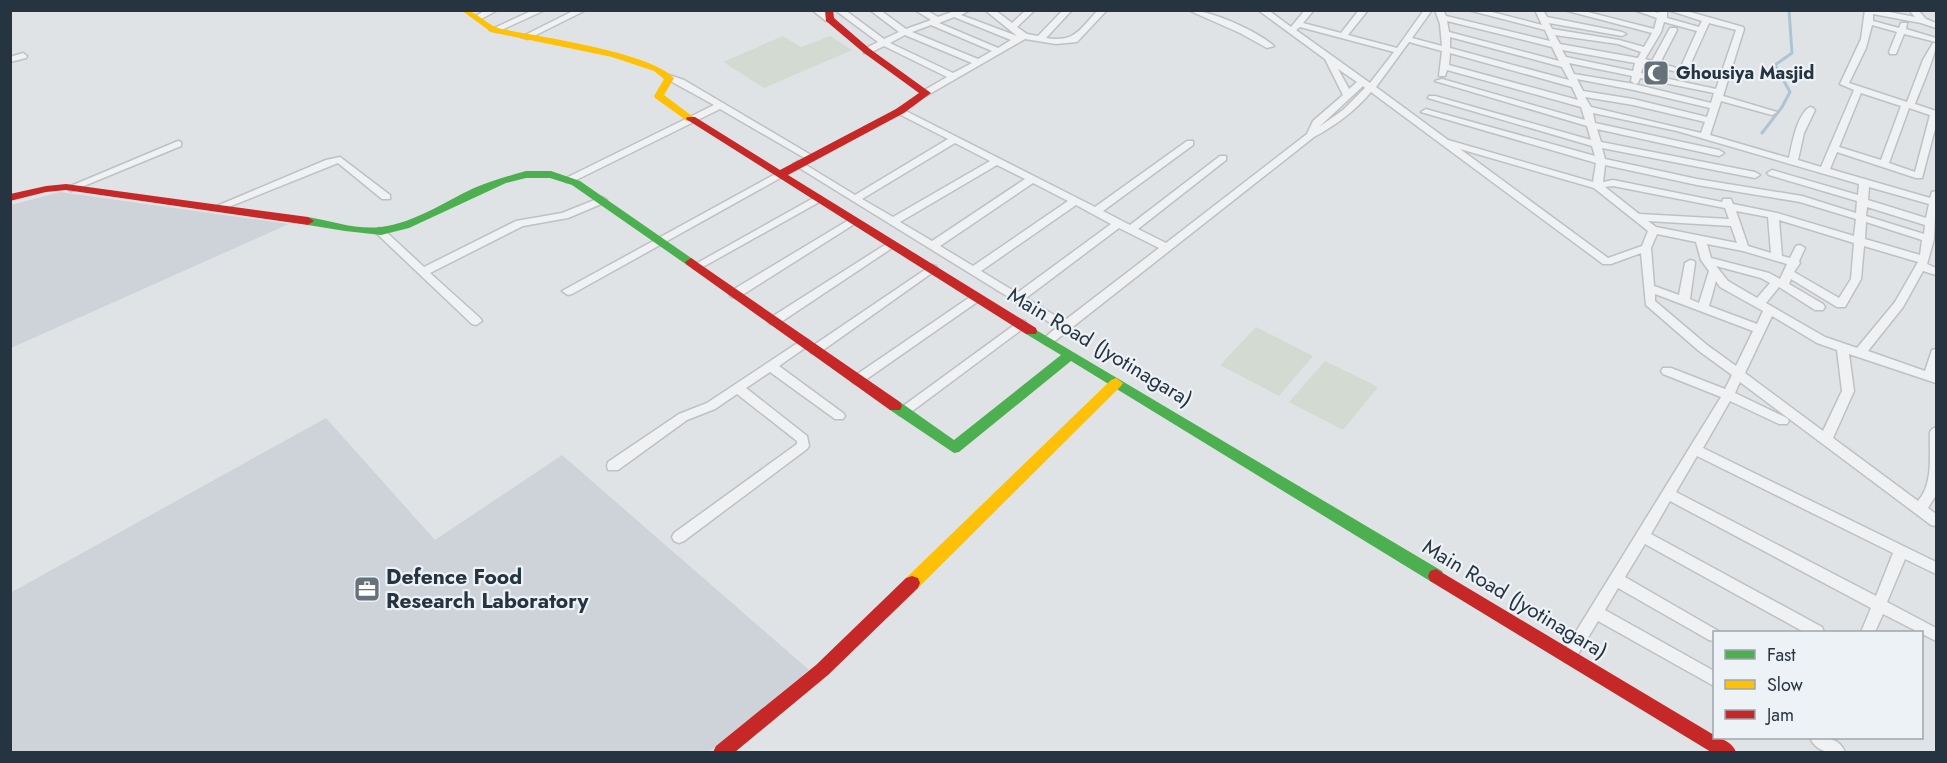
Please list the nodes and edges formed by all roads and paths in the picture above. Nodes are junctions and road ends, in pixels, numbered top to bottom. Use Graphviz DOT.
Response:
graph roads {
  1 [pos="465,10"];
  2 [pos="494,10"];
  3 [pos="541,10"];
  4 [pos="582,10"];
  5 [pos="874,10"];
  6 [pos="919,10"];
  7 [pos="1031,10"];
  8 [pos="1068,10"];
  9 [pos="1102,10"];
  10 [pos="1192,10"];
  11 [pos="1262,10"];
  12 [pos="1310,10"];
  13 [pos="1364,10"];
  14 [pos="1428,10"];
  15 [pos="1472,10"];
  16 [pos="1568,10"];
  17 [pos="1638,10"];
  18 [pos="1672,10"];
  19 [pos="1913,10"];
  20 [pos="992,11"];
  21 [pos="1869,11"];
  22 [pos="829,12"];
  23 [pos="960,12"];
  24 [pos="1441,14"];
  25 [pos="1663,16"];
  26 [pos="478,17"];
  27 [pos="1541,19"];
  28 [pos="1908,19"];
  29 [pos="1706,20"];
  30 [pos="1923,21"];
  31 [pos="935,22"];
  32 [pos="1869,22"];
  33 [pos="1936,26"];
  34 [pos="1295,27"];
  35 [pos="1012,28"];
  36 [pos="494,30"];
  37 [pos="1673,30"];
  38 [pos="1702,30"];
  39 [pos="1902,31"];
  40 [pos="905,32"];
  41 [pos="1657,32"];
  42 [pos="1444,33"];
  43 [pos="1622,34"];
  44 [pos="1343,36"];
  45 [pos="525,37"];
  46 [pos="1022,38"];
  47 [pos="1040,39"];
  48 [pos="1407,39"];
  49 [pos="1936,40"];
  50 [pos="884,43"];
  51 [pos="1936,45"];
  52 [pos="1270,46"];
  53 [pos="1555,46"];
  54 [pos="1445,49"];
  55 [pos="1645,50"];
  56 [pos="867,51"];
  57 [pos="999,51"];
  58 [pos="1398,51"];
  59 [pos="1893,52"];
  60 [pos="23,56"];
  61 [pos="1327,56"];
  62 [pos="10,60"];
  63 [pos="1640,60"];
  64 [pos="1564,62"];
  65 [pos="979,63"];
  66 [pos="1655,64"];
  67 [pos="1445,67"];
  68 [pos="1636,73"];
  69 [pos="954,76"];
  70 [pos="669,78"];
  71 [pos="1439,81"];
  72 [pos="1367,85"];
  73 [pos="1576,85"];
  74 [pos="1634,87"];
  75 [pos="1858,90"];
  76 [pos="926,93"];
  77 [pos="1719,94"];
  78 [pos="1348,95"];
  79 [pos="1432,98"];
  80 [pos="1358,100"];
  81 [pos="1388,100"];
  82 [pos="1634,102"];
  83 [pos="722,105"];
  84 [pos="1908,105"];
  85 [pos="1586,107"];
  86 [pos="1715,107"];
  87 [pos="1810,110"];
  88 [pos="900,111"];
  89 [pos="1426,112"];
  90 [pos="1772,112"];
  91 [pos="1936,113"];
  92 [pos="1632,117"];
  93 [pos="691,119"];
  94 [pos="1710,121"];
  95 [pos="1420,124"];
  96 [pos="1592,125"];
  97 [pos="1311,135"];
  98 [pos="1705,136"];
  99 [pos="955,139"];
  100 [pos="1439,140"];
  101 [pos="1718,140"];
  102 [pos="1190,143"];
  103 [pos="178,144"];
  104 [pos="1596,144"];
  105 [pos="1834,148"];
  106 [pos="1757,151"];
  107 [pos="1719,153"];
  108 [pos="1223,158"];
  109 [pos="804,161"];
  110 [pos="997,161"];
  111 [pos="1601,161"];
  112 [pos="1793,161"];
  113 [pos="1884,164"];
  114 [pos="1722,170"];
  115 [pos="1824,171"];
  116 [pos="1772,173"];
  117 [pos="779,175"];
  118 [pos="1032,179"];
  119 [pos="569,180"];
  120 [pos="1864,183"];
  121 [pos="1597,186"];
  122 [pos="1724,187"];
  123 [pos="71,188"];
  124 [pos="386,197"];
  125 [pos="10,198"];
  126 [pos="817,198"];
  127 [pos="855,199"];
  128 [pos="603,200"];
  129 [pos="1862,200"];
  130 [pos="1936,200"];
  131 [pos="1075,201"];
  132 [pos="1728,206"];
  133 [pos="218,208"];
  134 [pos="1096,211"];
  135 [pos="1773,215"];
  136 [pos="1638,216"];
  137 [pos="1860,218"];
  138 [pos="852,220"];
  139 [pos="892,222"];
  140 [pos="1119,223"];
  141 [pos="1735,223"];
  142 [pos="1931,223"];
  143 [pos="1131,229"];
  144 [pos="1653,230"];
  145 [pos="378,231"];
  146 [pos="1929,239"];
  147 [pos="660,241"];
  148 [pos="1701,241"];
  149 [pos="1859,241"];
  150 [pos="891,244"];
  151 [pos="932,246"];
  152 [pos="1167,248"];
  153 [pos="1646,248"];
  154 [pos="1744,248"];
  155 [pos="1800,248"];
  156 [pos="1777,258"];
  157 [pos="1706,260"];
  158 [pos="1690,263"];
  159 [pos="1795,263"];
  160 [pos="1922,263"];
  161 [pos="697,267"];
  162 [pos="932,268"];
  163 [pos="1714,271"];
  164 [pos="423,272"];
  165 [pos="974,272"];
  166 [pos="1936,272"];
  167 [pos="1790,274"];
  168 [pos="1780,284"];
  169 [pos="1649,288"];
  170 [pos="568,291"];
  171 [pos="735,294"];
  172 [pos="976,297"];
  173 [pos="1018,298"];
  174 [pos="1684,301"];
  175 [pos="1764,307"];
  176 [pos="1819,307"];
  177 [pos="1703,308"];
  178 [pos="476,321"];
  179 [pos="774,321"];
  180 [pos="1021,324"];
  181 [pos="1065,327"];
  182 [pos="1759,329"];
  183 [pos="1047,341"];
  184 [pos="810,346"];
  185 [pos="1843,349"];
  186 [pos="1860,353"];
  187 [pos="1936,353"];
  188 [pos="1070,355"];
  189 [pos="771,366"];
  190 [pos="1667,371"];
  191 [pos="1739,375"];
  192 [pos="1933,377"];
  193 [pos="857,380"];
  194 [pos="1116,383"];
  195 [pos="738,388"];
  196 [pos="1728,395"];
  197 [pos="903,412"];
  198 [pos="839,416"];
  199 [pos="1783,421"];
  200 [pos="1936,432"];
  201 [pos="1826,439"];
  202 [pos="1694,449"];
  203 [pos="613,466"];
  204 [pos="1667,493"];
  205 [pos="1920,508"];
  206 [pos="1936,521"];
  207 [pos="1642,536"];
  208 [pos="679,537"];
  209 [pos="1901,551"];
  210 [pos="1936,568"];
  211 [pos="1616,579"];
  212 [pos="1878,605"];
  213 [pos="1596,612"];
  214 [pos="1813,631"];
  215 [pos="1869,631"];
  216 [pos="1713,634"];
  217 [pos="1936,635"];
  218 [pos="1569,656"];
  219 [pos="1713,678"];
  220 [pos="1819,739"];
  221 [pos="722,753"];
  222 [pos="1726,753"];
  223 [pos="1836,753"];
  1 -- 26 [label="street"];
  2 -- 26 [label="street"];
  3 -- 36 [label="street"];
  4 -- 45 [label="street"];
  5 -- 40 [label="street"];
  6 -- 31 [label="street"];
  7 -- 35 [label="street"];
  8 -- 47 [label="street"];
  9 -- 47 [label="street"];
  10 -- 52 [label="street"];
  11 -- 34 [label="street"];
  12 -- 34 [label="street"];
  13 -- 44 [label="street"];
  14 -- 48 [label="street"];
  15 -- 27 [label="street"];
  16 -- 41 [label="street"];
  17 -- 25 [label="street"];
  18 -- 29 [label="street"];
  19 -- 30 [label="street"];
  20 -- 35 [label="street"];
  21 -- 28 [label="street"];
  21 -- 32 [label="street"];
  22 -- 50 [label="street"];
  22 -- 56 [label="street"];
  23 -- 31 [label="street"];
  23 -- 46 [label="street"];
  24 -- 42 [label="street"];
  24 -- 53 [label="street"];
  25 -- 38 [label="street"];
  25 -- 41 [label="street"];
  26 -- 36 [label="street"];
  27 -- 43 [label="street"];
  27 -- 53 [label="street"];
  27 -- 55 [label="street"];
  28 -- 30 [label="street"];
  28 -- 39 [label="street"];
  29 -- 38 [label="street"];
  29 -- 77 [label="street"];
  30 -- 33 [label="street"];
  31 -- 40 [label="street"];
  31 -- 57 [label="street"];
  32 -- 39 [label="street"];
  32 -- 75 [label="street"];
  34 -- 44 [label="street"];
  34 -- 61 [label="street"];
  35 -- 46 [label="street"];
  36 -- 45 [label="street"];
  37 -- 66 [label="street"];
  38 -- 66 [label="street"];
  39 -- 49 [label="street"];
  39 -- 59 [label="street"];
  40 -- 50 [label="street"];
  40 -- 65 [label="street"];
  41 -- 55 [label="street"];
  42 -- 54 [label="street"];
  42 -- 64 [label="street"];
  44 -- 58 [label="street"];
  45 -- 70 [label="street"];
  46 -- 47 [label="street"];
  46 -- 57 [label="street"];
  48 -- 54 [label="street"];
  48 -- 58 [label="street"];
  50 -- 56 [label="street"];
  50 -- 69 [label="street"];
  51 -- 84 [label="street"];
  53 -- 63 [label="street"];
  53 -- 64 [label="street"];
  54 -- 67 [label="street"];
  54 -- 73 [label="street"];
  55 -- 63 [label="street"];
  56 -- 76 [label="street"];
  57 -- 65 [label="street"];
  58 -- 72 [label="street"];
  60 -- 62 [label="street"];
  61 -- 72 [label="street"];
  61 -- 78 [label="street"];
  63 -- 66 [label="street"];
  63 -- 68 [label="street"];
  64 -- 68 [label="street"];
  64 -- 73 [label="street"];
  65 -- 69 [label="street"];
  67 -- 71 [label="street"];
  67 -- 85 [label="street"];
  68 -- 74 [label="street"];
  68 -- 77 [label="street"];
  69 -- 76 [label="street"];
  70 -- 83 [label="street"];
  70 -- 93 [label="street, Main Road (Jyotinagara)"];
  71 -- 79 [label="street"];
  71 -- 96 [label="street"];
  72 -- 78 [label="street"];
  72 -- 80 [label="street"];
  72 -- 81 [label="street"];
  73 -- 74 [label="street"];
  73 -- 82 [label="street"];
  73 -- 85 [label="street"];
  74 -- 82 [label="street"];
  74 -- 86 [label="street"];
  75 -- 84 [label="street"];
  75 -- 105 [label="street"];
  76 -- 88 [label="street"];
  77 -- 86 [label="street"];
  77 -- 90 [label="street"];
  78 -- 97 [label="street"];
  79 -- 89 [label="street"];
  79 -- 104 [label="street"];
  80 -- 81 [label="street"];
  80 -- 97 [label="street"];
  81 -- 95 [label="street"];
  82 -- 92 [label="street"];
  82 -- 94 [label="street"];
  83 -- 93 [label="street"];
  83 -- 109 [label="street"];
  84 -- 91 [label="street"];
  84 -- 113 [label="street"];
  85 -- 92 [label="street"];
  85 -- 96 [label="street"];
  86 -- 94 [label="street"];
  87 -- 112 [label="street"];
  88 -- 99 [label="street"];
  88 -- 109 [label="street"];
  89 -- 95 [label="street"];
  89 -- 111 [label="street"];
  91 -- 113 [label="street"];
  92 -- 98 [label="street"];
  93 -- 117 [label="street, Main Road (Jyotinagara)"];
  93 -- 119 [label="street"];
  94 -- 98 [label="street"];
  95 -- 100 [label="street"];
  96 -- 104 [label="street"];
  96 -- 107 [label="street"];
  97 -- 152 [label="street"];
  98 -- 101 [label="street"];
  99 -- 110 [label="street"];
  99 -- 127 [label="street"];
  100 -- 121 [label="street"];
  100 -- 153 [label="street"];
  101 -- 106 [label="street"];
  101 -- 107 [label="street"];
  102 -- 134 [label="street"];
  103 -- 123 [label="street"];
  104 -- 111 [label="street"];
  104 -- 114 [label="street"];
  105 -- 113 [label="street"];
  105 -- 115 [label="street"];
  106 -- 112 [label="street"];
  106 -- 114 [label="street"];
  107 -- 114 [label="street"];
  108 -- 143 [label="street"];
  109 -- 117 [label="street"];
  109 -- 127 [label="street"];
  110 -- 118 [label="street"];
  110 -- 139 [label="street"];
  111 -- 121 [label="street"];
  111 -- 122 [label="street"];
  112 -- 115 [label="street"];
  114 -- 122 [label="street"];
  115 -- 120 [label="street"];
  116 -- 129 [label="street"];
  117 -- 126 [label="street, Main Road (Jyotinagara)"];
  117 -- 147 [label="street"];
  118 -- 131 [label="street"];
  118 -- 151 [label="street"];
  119 -- 128 [label="street"];
  119 -- 145 [label="street"];
  120 -- 129 [label="street"];
  120 -- 130 [label="street"];
  121 -- 132 [label="street"];
  121 -- 136 [label="street"];
  122 -- 132 [label="street"];
  122 -- 137 [label="street"];
  123 -- 125 [label="street"];
  123 -- 133 [label="street"];
  124 -- 133 [label="street"];
  126 -- 138 [label="street, Main Road (Jyotinagara)"];
  126 -- 161 [label="street"];
  127 -- 139 [label="street"];
  128 -- 147 [label="street"];
  128 -- 164 [label="street"];
  129 -- 137 [label="street"];
  129 -- 142 [label="street"];
  130 -- 142 [label="street"];
  131 -- 134 [label="street"];
  131 -- 165 [label="street"];
  132 -- 135 [label="street"];
  132 -- 141 [label="street"];
  133 -- 145 [label="street"];
  134 -- 140 [label="street"];
  135 -- 149 [label="street"];
  135 -- 156 [label="street"];
  136 -- 141 [label="street"];
  136 -- 144 [label="street"];
  137 -- 146 [label="street"];
  137 -- 149 [label="street"];
  138 -- 150 [label="street, Main Road (Jyotinagara)"];
  138 -- 171 [label="street"];
  139 -- 151 [label="street"];
  140 -- 143 [label="street"];
  140 -- 173 [label="street"];
  141 -- 154 [label="street"];
  142 -- 146 [label="street"];
  143 -- 152 [label="street"];
  144 -- 148 [label="street"];
  144 -- 153 [label="street"];
  145 -- 164 [label="street"];
  146 -- 160 [label="street"];
  147 -- 161 [label="street"];
  147 -- 170 [label="street"];
  148 -- 154 [label="street"];
  148 -- 157 [label="street"];
  149 -- 160 [label="street"];
  149 -- 167 [label="street"];
  150 -- 162 [label="street, Main Road (Jyotinagara)"];
  150 -- 179 [label="street"];
  151 -- 165 [label="street"];
  152 -- 181 [label="street"];
  153 -- 169 [label="street"];
  154 -- 156 [label="street"];
  155 -- 159 [label="street"];
  156 -- 159 [label="street"];
  157 -- 163 [label="street"];
  157 -- 168 [label="street"];
  158 -- 174 [label="street"];
  159 -- 167 [label="street"];
  160 -- 166 [label="street"];
  160 -- 186 [label="street"];
  161 -- 171 [label="street"];
  162 -- 172 [label="street, Main Road (Jyotinagara)"];
  162 -- 184 [label="street"];
  163 -- 175 [label="street"];
  163 -- 177 [label="street"];
  164 -- 178 [label="street"];
  165 -- 173 [label="street"];
  167 -- 168 [label="street"];
  168 -- 175 [label="street"];
  168 -- 176 [label="street"];
  169 -- 174 [label="street"];
  169 -- 191 [label="street"];
  171 -- 179 [label="street"];
  172 -- 180 [label="street, Main Road (Jyotinagara)"];
  172 -- 193 [label="street"];
  173 -- 181 [label="street"];
  174 -- 177 [label="street"];
  175 -- 182 [label="street"];
  175 -- 185 [label="street"];
  177 -- 182 [label="street"];
  179 -- 184 [label="street"];
  180 -- 183 [label="street, Main Road (Jyotinagara)"];
  180 -- 197 [label="street"];
  181 -- 183 [label="street"];
  182 -- 191 [label="street"];
  183 -- 188 [label="street, Main Road (Jyotinagara)"];
  184 -- 189 [label="street"];
  184 -- 193 [label="street"];
  185 -- 186 [label="street"];
  185 -- 201 [label="street"];
  186 -- 192 [label="street"];
  187 -- 192 [label="street"];
  188 -- 194 [label="street, Main Road (Jyotinagara)"];
  188 -- 197 [label="street"];
  189 -- 195 [label="street"];
  189 -- 198 [label="street"];
  190 -- 196 [label="street"];
  191 -- 196 [label="street"];
  191 -- 201 [label="street"];
  193 -- 197 [label="street"];
  194 -- 218 [label="street, Main Road (Jyotinagara)"];
  194 -- 221 [label="street"];
  195 -- 203 [label="street"];
  195 -- 208 [label="street"];
  196 -- 199 [label="street"];
  196 -- 202 [label="street"];
  200 -- 205 [label="street"];
  201 -- 205 [label="street"];
  202 -- 204 [label="street"];
  202 -- 209 [label="street"];
  204 -- 207 [label="street"];
  204 -- 212 [label="street"];
  205 -- 206 [label="street"];
  207 -- 211 [label="street"];
  207 -- 214 [label="street"];
  209 -- 210 [label="street"];
  209 -- 212 [label="street"];
  211 -- 213 [label="street"];
  211 -- 216 [label="street"];
  212 -- 215 [label="street"];
  212 -- 217 [label="street"];
  213 -- 218 [label="street"];
  213 -- 219 [label="street"];
  218 -- 222 [label="street, Main Road (Jyotinagara)"];
  220 -- 223 [label="street"];
}
